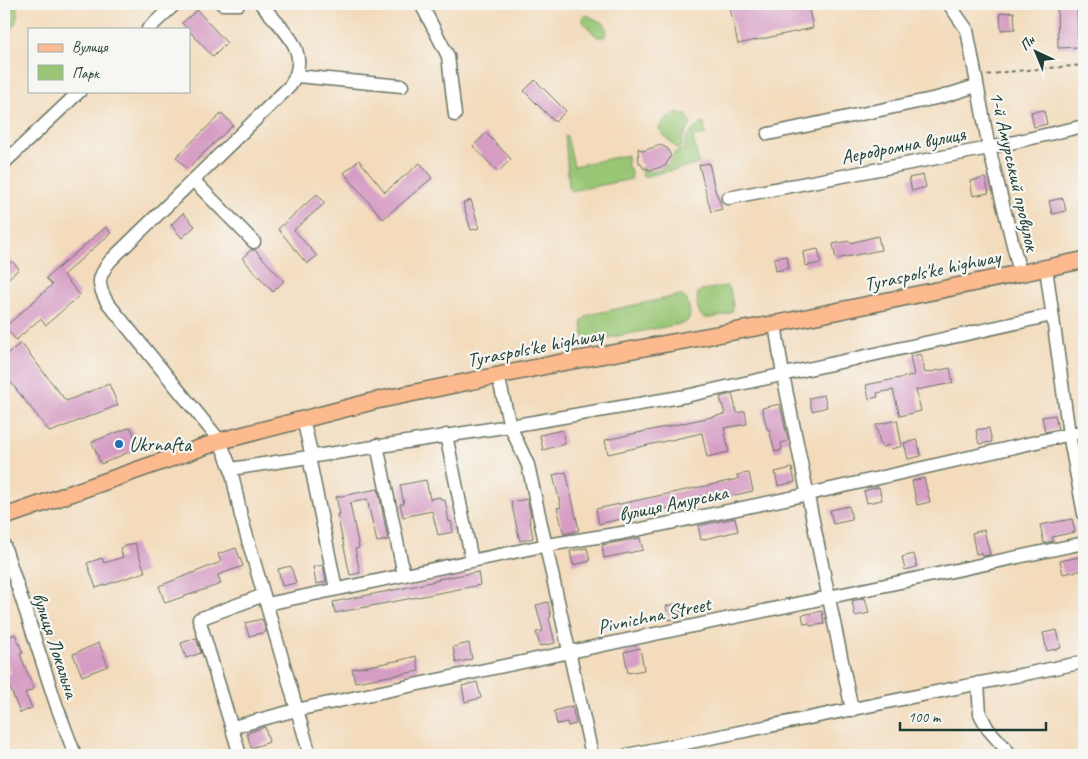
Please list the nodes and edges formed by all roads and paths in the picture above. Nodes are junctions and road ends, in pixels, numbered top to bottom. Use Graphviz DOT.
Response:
graph roads {
  1 [pos="175,4"];
  2 [pos="222,4"];
  3 [pos="239,4"];
  4 [pos="261,4"];
  5 [pos="421,4"];
  6 [pos="949,4"];
  7 [pos="149,28"];
  8 [pos="1084,65"];
  9 [pos="297,76"];
  10 [pos="976,82"];
  11 [pos="402,86"];
  12 [pos="79,92"];
  13 [pos="455,115"];
  14 [pos="1084,126"];
  15 [pos="768,134"];
  16 [pos="989,148"];
  17 [pos="4,162"];
  18 [pos="194,181"];
  19 [pos="728,198"];
  20 [pos="254,242"];
  21 [pos="1084,260"];
  22 [pos="1046,268"];
  23 [pos="1020,274"];
  24 [pos="1052,315"];
  25 [pos="775,324"];
  26 [pos="783,375"];
  27 [pos="498,376"];
  28 [pos="303,419"];
  29 [pos="510,426"];
  30 [pos="1084,431"];
  31 [pos="1069,434"];
  32 [pos="446,435"];
  33 [pos="220,441"];
  34 [pos="376,445"];
  35 [pos="310,457"];
  36 [pos="231,469"];
  37 [pos="809,494"];
  38 [pos="1084,514"];
  39 [pos="4,517"];
  40 [pos="1084,543"];
  41 [pos="4,545"];
  42 [pos="546,546"];
  43 [pos="472,561"];
  44 [pos="404,575"];
  45 [pos="336,589"];
  46 [pos="829,597"];
  47 [pos="265,599"];
  48 [pos="569,652"];
  49 [pos="1084,662"];
  50 [pos="978,683"];
  51 [pos="296,710"];
  52 [pos="852,710"];
  53 [pos="232,727"];
  54 [pos="75,755"];
  55 [pos="240,755"];
  56 [pos="310,755"];
  57 [pos="592,755"];
  58 [pos="627,755"];
  59 [pos="1011,755"];
  1 -- 7 [label="street"];
  2 -- 3 [label="street"];
  4 -- 9 [label="street"];
  5 -- 13 [label="street"];
  6 -- 10 [label="street, 1-й Амурський провулок"];
  8 -- 10 [label="path"];
  9 -- 11 [label="street"];
  9 -- 18 [label="street"];
  10 -- 15 [label="street"];
  10 -- 16 [label="street, 1-й Амурський провулок"];
  12 -- 17 [label="street"];
  14 -- 16 [label="street, Аеродромна вулиця"];
  16 -- 19 [label="street, Аеродромна вулиця"];
  16 -- 23 [label="street, 1-й Амурський провулок"];
  18 -- 20 [label="street"];
  18 -- 33 [label="street"];
  21 -- 22 [label="main road, Tyraspols'ke highway"];
  22 -- 23 [label="main road, Tyraspols'ke highway"];
  22 -- 24 [label="street"];
  23 -- 25 [label="main road, Tyraspols'ke highway"];
  24 -- 26 [label="street"];
  24 -- 31 [label="street"];
  25 -- 26 [label="street"];
  25 -- 27 [label="main road, Tyraspols'ke highway"];
  26 -- 29 [label="street"];
  26 -- 37 [label="street"];
  27 -- 28 [label="main road, Tyraspols'ke highway"];
  27 -- 29 [label="street"];
  28 -- 33 [label="main road, Tyraspols'ke highway"];
  28 -- 35 [label="street"];
  29 -- 32 [label="street"];
  29 -- 42 [label="street"];
  30 -- 31 [label="street, вулиця Амурська"];
  31 -- 37 [label="street, вулиця Амурська"];
  31 -- 38 [label="street"];
  32 -- 34 [label="street"];
  32 -- 43 [label="street"];
  33 -- 36 [label="street"];
  33 -- 39 [label="main road, Tyraspols'ke highway"];
  34 -- 35 [label="street"];
  34 -- 44 [label="street"];
  35 -- 36 [label="street"];
  35 -- 45 [label="street"];
  36 -- 47 [label="street"];
  37 -- 42 [label="street, вулиця Амурська"];
  37 -- 46 [label="street"];
  40 -- 46 [label="street, Pivnichna Street"];
  41 -- 54 [label="street, вулиця Локальна"];
  42 -- 43 [label="street, вулиця Амурська"];
  42 -- 48 [label="street"];
  43 -- 44 [label="street, вулиця Амурська"];
  44 -- 45 [label="street, вулиця Амурська"];
  45 -- 47 [label="street, вулиця Амурська"];
  46 -- 48 [label="street, Pivnichna Street"];
  46 -- 52 [label="street"];
  47 -- 51 [label="street"];
  47 -- 53 [label="street, вулиця Амурська"];
  48 -- 51 [label="street, Pivnichna Street"];
  48 -- 57 [label="street"];
  49 -- 50 [label="street"];
  50 -- 52 [label="street"];
  50 -- 59 [label="street"];
  51 -- 53 [label="street, Pivnichna Street"];
  51 -- 56 [label="street"];
  52 -- 58 [label="street"];
  53 -- 55 [label="street"];
}
